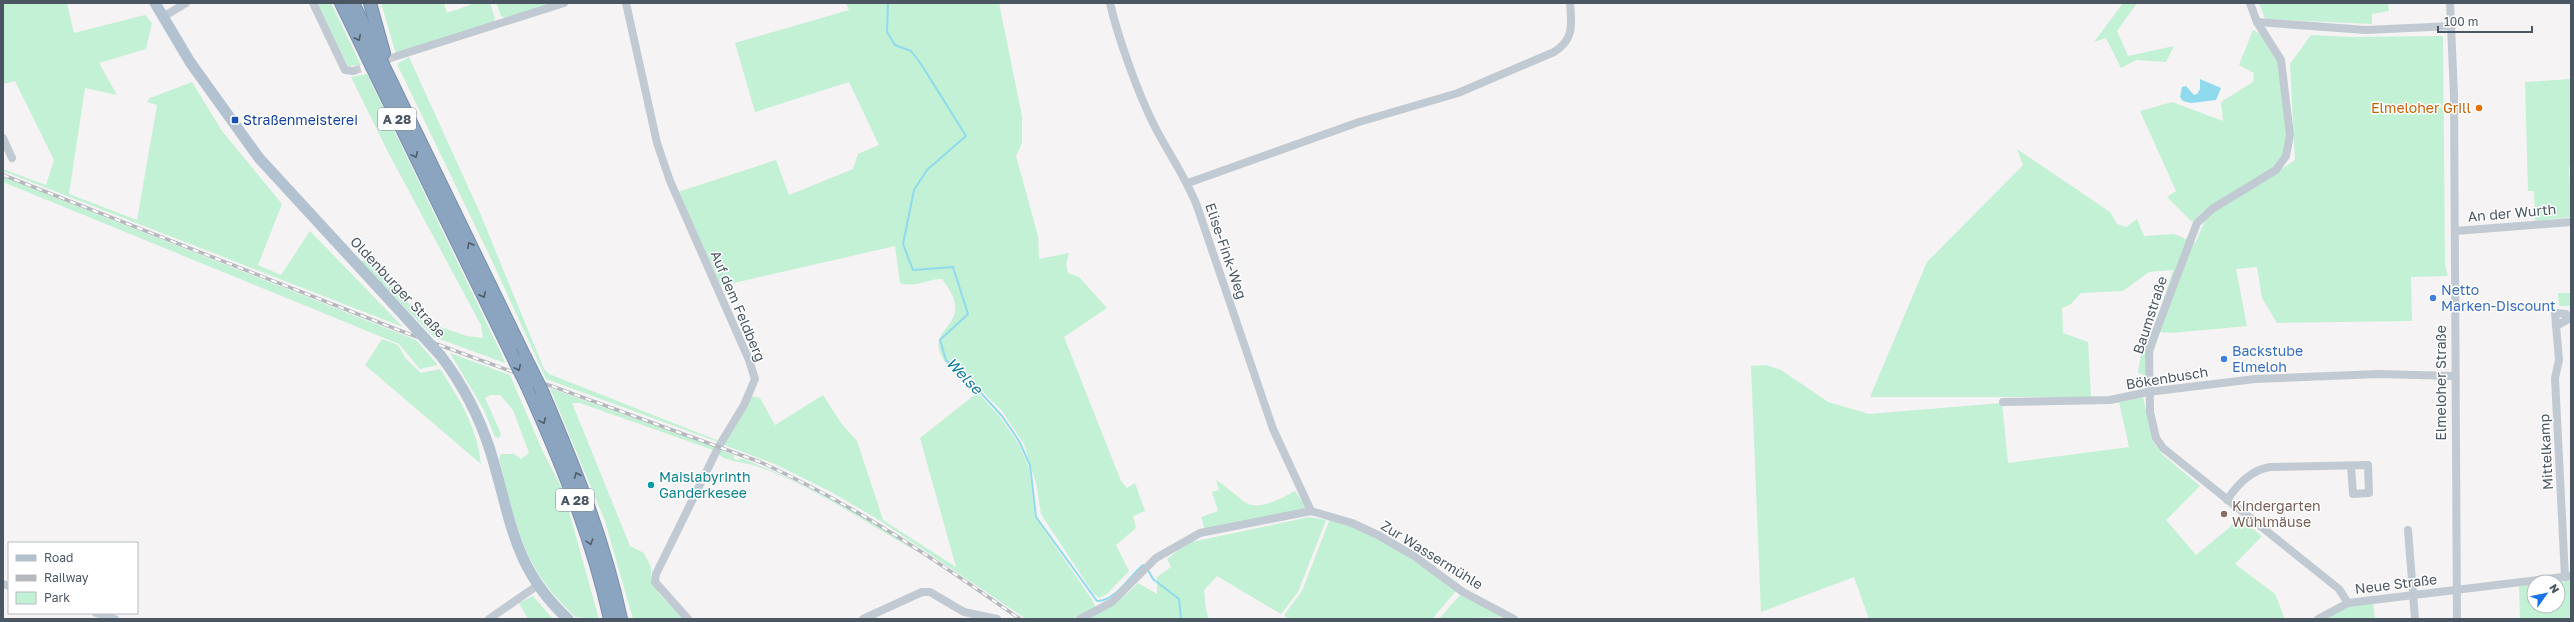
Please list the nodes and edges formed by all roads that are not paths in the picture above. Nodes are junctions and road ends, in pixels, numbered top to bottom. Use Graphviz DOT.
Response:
graph roads {
  1 [pos="155,3"];
  2 [pos="186,3"];
  3 [pos="313,3"];
  4 [pos="341,3"];
  5 [pos="353,3"];
  6 [pos="370,3"];
  7 [pos="564,3"];
  8 [pos="626,3"];
  9 [pos="1110,3"];
  10 [pos="1570,3"];
  11 [pos="2250,3"];
  12 [pos="2450,3"];
  13 [pos="163,16"];
  14 [pos="2257,22"];
  15 [pos="2452,26"];
  16 [pos="397,56"];
  17 [pos="353,71"];
  18 [pos="388,76"];
  19 [pos="3,138"];
  20 [pos="12,158"];
  21 [pos="1188,183"];
  22 [pos="2571,222"];
  23 [pos="2455,231"];
  24 [pos="2556,326"];
  25 [pos="2454,376"];
  26 [pos="2148,392"];
  27 [pos="2003,402"];
  28 [pos="2351,466"];
  29 [pos="2227,500"];
  30 [pos="1311,511"];
  31 [pos="2408,530"];
  32 [pos="2568,576"];
  33 [pos="538,585"];
  34 [pos="2456,590"];
  35 [pos="2412,594"];
  36 [pos="2348,603"];
  37 [pos="99,614"];
  38 [pos="115,619"];
  39 [pos="488,619"];
  40 [pos="568,619"];
  41 [pos="610,619"];
  42 [pos="621,619"];
  43 [pos="688,619"];
  44 [pos="863,619"];
  45 [pos="997,619"];
  46 [pos="1080,619"];
  47 [pos="1514,619"];
  48 [pos="2318,619"];
  49 [pos="2415,619"];
  50 [pos="2457,619"];
  1 -- 13 [label="main road, Oldenburger Straße"];
  2 -- 13 [label="street"];
  3 -- 17 [label="street"];
  4 -- 41 [label="highway, A 28, one-way, bridge"];
  5 -- 18 [label="highway, A 28"];
  6 -- 18 [label="highway"];
  7 -- 16 [label="street"];
  8 -- 43 [label="street, Auf dem Feldberg"];
  9 -- 21 [label="street, Elise-Fink-Weg"];
  10 -- 21 [label="street"];
  11 -- 14 [label="street, Baumstraße"];
  12 -- 15 [label="street, Elmeloher Straße"];
  13 -- 33 [label="main road, Oldenburger Straße, bridge"];
  14 -- 15 [label="street"];
  14 -- 26 [label="street, Baumstraße"];
  15 -- 23 [label="street, Elmeloher Straße"];
  42 -- 18 [label="highway, A 28, one-way, bridge"];
  19 -- 20 [label="street"];
  21 -- 30 [label="street, Elise-Fink-Weg"];
  22 -- 23 [label="street, An der Wurth"];
  23 -- 25 [label="street, Elmeloher Straße"];
  24 -- 32 [label="street, Mittelkamp"];
  25 -- 26 [label="street, Bökenbusch"];
  25 -- 34 [label="street, Elmeloher Straße"];
  26 -- 27 [label="street, Bökenbusch"];
  26 -- 29 [label="street, Baumstraße"];
  28 -- 29 [label="street"];
  29 -- 36 [label="street, Baumstraße"];
  30 -- 46 [label="street"];
  30 -- 47 [label="street, Zur Wassermühle"];
  31 -- 35 [label="street"];
  32 -- 34 [label="street, Neue Straße"];
  33 -- 39 [label="street"];
  33 -- 40 [label="main road, Oldenburger Straße"];
  34 -- 35 [label="street, Neue Straße"];
  34 -- 50 [label="street, Elmeloher Straße"];
  35 -- 36 [label="street, Neue Straße"];
  35 -- 49 [label="street"];
  36 -- 48 [label="street, Neue Straße"];
  37 -- 38 [label="street"];
  44 -- 45 [label="street"];
}
